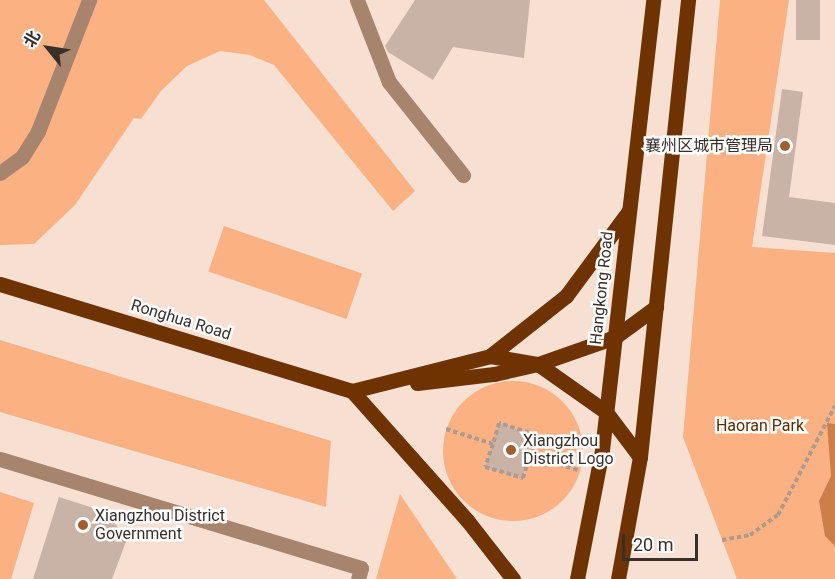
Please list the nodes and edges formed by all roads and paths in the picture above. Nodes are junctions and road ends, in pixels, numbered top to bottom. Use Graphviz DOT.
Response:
graph roads {
  1 [pos="89,0"];
  2 [pos="357,0"];
  3 [pos="653,0"];
  4 [pos="688,0"];
  5 [pos="0,173"];
  6 [pos="464,175"];
  7 [pos="629,211"];
  8 [pos="0,284"];
  9 [pos="656,308"];
  10 [pos="615,338"];
  11 [pos="490,356"];
  12 [pos="538,364"];
  13 [pos="352,391"];
  14 [pos="835,406"];
  15 [pos="606,412"];
  16 [pos="446,429"];
  17 [pos="493,444"];
  18 [pos="530,456"];
  19 [pos="640,457"];
  20 [pos="0,459"];
  21 [pos="580,471"];
  22 [pos="723,540"];
  23 [pos="357,579"];
  24 [pos="513,579"];
  25 [pos="577,579"];
  26 [pos="618,579"];
  1 -- 5 [label="lane"];
  2 -- 6 [label="lane"];
  3 -- 7 [label="main road, Hangkong Road"];
  4 -- 9 [label="main road"];
  7 -- 10 [label="main road, Hangkong Road"];
  7 -- 11 [label="main road"];
  8 -- 13 [label="main road, Ronghua Road"];
  9 -- 10 [label="main road"];
  9 -- 19 [label="main road"];
  10 -- 12 [label="main road"];
  10 -- 15 [label="main road, Hangkong Road"];
  11 -- 12 [label="main road"];
  11 -- 13 [label="main road"];
  12 -- 13 [label="main road"];
  12 -- 15 [label="main road"];
  13 -- 24 [label="main road"];
  14 -- 22 [label="path"];
  15 -- 19 [label="main road"];
  15 -- 25 [label="main road, Hangkong Road"];
  16 -- 17 [label="path"];
  17 -- 18 [label="path"];
  17 -- 18 [label="path"];
  18 -- 21 [label="path"];
  19 -- 26 [label="main road"];
  20 -- 23 [label="lane"];
}
